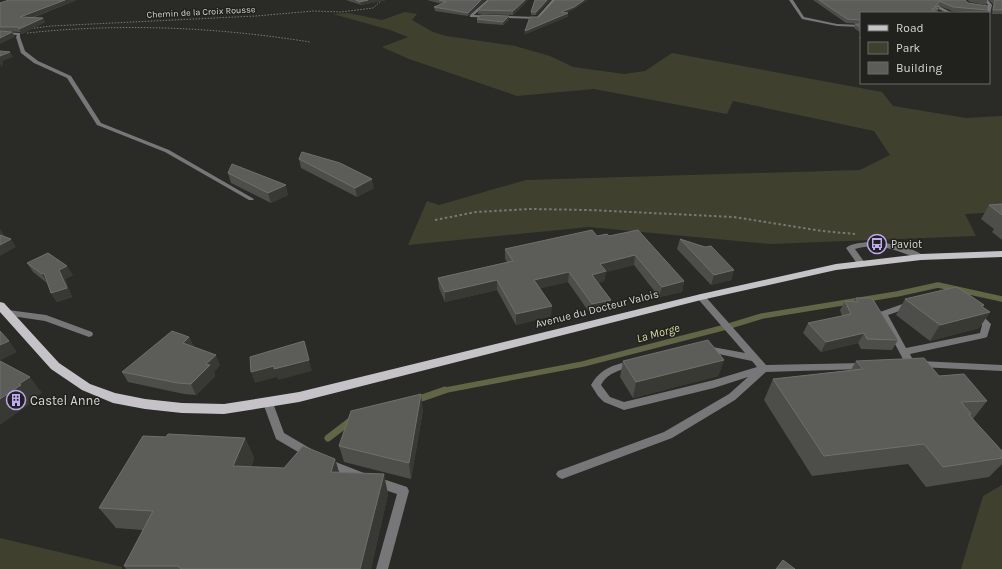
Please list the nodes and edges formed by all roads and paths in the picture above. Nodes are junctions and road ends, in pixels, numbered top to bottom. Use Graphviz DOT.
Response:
graph roads {
  1 [pos="382,0"];
  2 [pos="489,0"];
  3 [pos="554,0"];
  4 [pos="791,0"];
  5 [pos="986,0"];
  6 [pos="984,7"];
  7 [pos="990,7"];
  8 [pos="938,8"];
  9 [pos="948,12"];
  10 [pos="988,12"];
  11 [pos="860,26"];
  12 [pos="0,33"];
  13 [pos="18,33"];
  14 [pos="310,42"];
  15 [pos="251,199"];
  16 [pos="435,220"];
  17 [pos="858,235"];
  18 [pos="1002,254"];
  19 [pos="921,257"];
  20 [pos="861,263"];
  21 [pos="701,297"];
  22 [pos="917,303"];
  23 [pos="4,309"];
  24 [pos="972,311"];
  25 [pos="89,334"];
  26 [pos="694,350"];
  27 [pos="905,352"];
  28 [pos="754,358"];
  29 [pos="641,362"];
  30 [pos="910,364"];
  31 [pos="894,365"];
  32 [pos="871,366"];
  33 [pos="1002,368"];
  34 [pos="764,369"];
  35 [pos="268,403"];
  36 [pos="562,474"];
  37 [pos="382,569"];
  1 -- 13 [label="path, Chemin de la Croix Rousse"];
  2 -- 3 [label="street"];
  4 -- 11 [label="street"];
  5 -- 7 [label="street"];
  6 -- 7 [label="street"];
  7 -- 10 [label="street"];
  8 -- 9 [label="street"];
  12 -- 13 [label="street"];
  13 -- 14 [label="path"];
  13 -- 15 [label="street"];
  16 -- 17 [label="path"];
  18 -- 19 [label="main road, Avenue du Docteur Valois"];
  19 -- 20 [label="main road, Avenue du Docteur Valois"];
  19 -- 20 [label="street"];
  20 -- 21 [label="main road, Avenue du Docteur Valois"];
  21 -- 28 [label="street"];
  21 -- 35 [label="main road, Avenue du Docteur Valois"];
  22 -- 27 [label="street"];
  23 -- 25 [label="street"];
  23 -- 35 [label="main road, Avenue du Docteur Valois"];
  24 -- 27 [label="street"];
  26 -- 28 [label="street"];
  27 -- 30 [label="street"];
  28 -- 34 [label="street"];
  29 -- 34 [label="street"];
  30 -- 31 [label="street"];
  30 -- 33 [label="street"];
  32 -- 34 [label="street"];
  34 -- 36 [label="street"];
  35 -- 37 [label="street"];
}
